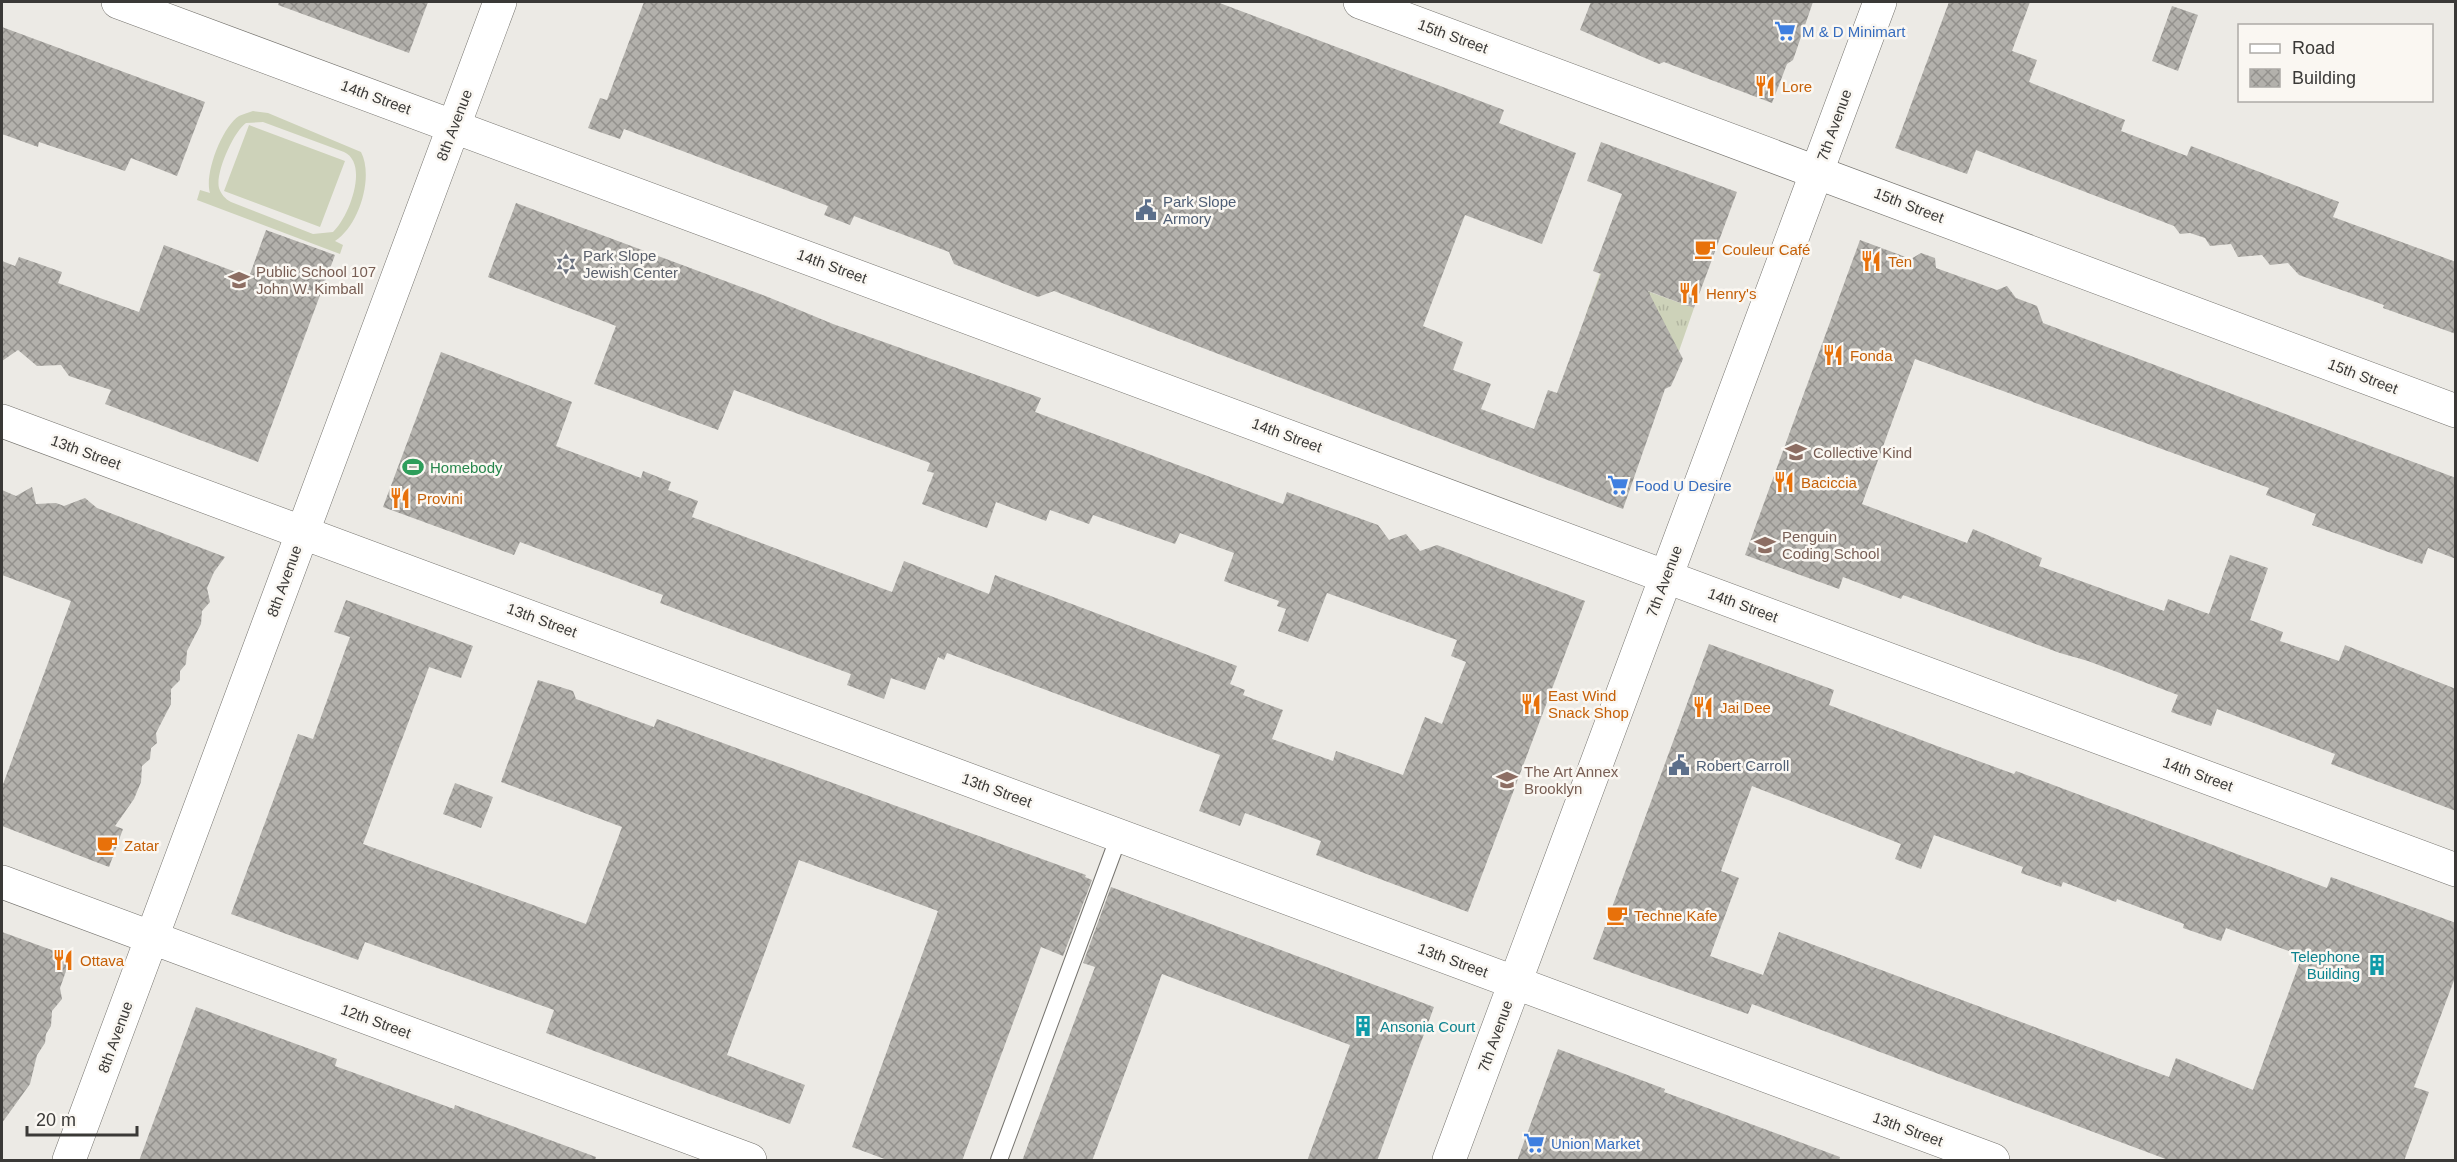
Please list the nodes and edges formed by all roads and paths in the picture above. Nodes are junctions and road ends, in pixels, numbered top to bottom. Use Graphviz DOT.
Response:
graph roads {
  1 [pos="118,2"];
  2 [pos="500,2"];
  3 [pos="1360,2"];
  4 [pos="1880,2"];
  5 [pos="454,125"];
  6 [pos="1817,171"];
  7 [pos="2456,411"];
  8 [pos="2,421"];
  9 [pos="303,531"];
  10 [pos="1666,576"];
  11 [pos="1119,836"];
  12 [pos="2456,870"];
  13 [pos="2,882"];
  14 [pos="152,938"];
  15 [pos="1515,983"];
  16 [pos="69,1161"];
  17 [pos="750,1161"];
  18 [pos="999,1161"];
  19 [pos="1449,1161"];
  20 [pos="1993,1161"];
  1 -- 5 [label="street, 14th Street"];
  2 -- 5 [label="street, 8th Avenue"];
  3 -- 6 [label="street, 15th Street"];
  4 -- 6 [label="street, 7th Avenue"];
  5 -- 9 [label="street, 8th Avenue"];
  5 -- 10 [label="street, 14th Street"];
  6 -- 7 [label="street, 15th Street"];
  6 -- 10 [label="street, 7th Avenue"];
  8 -- 9 [label="street, 13th Street"];
  9 -- 11 [label="street, 13th Street"];
  9 -- 14 [label="street, 8th Avenue"];
  10 -- 12 [label="street, 14th Street"];
  10 -- 15 [label="street, 7th Avenue"];
  11 -- 15 [label="street, 13th Street"];
  11 -- 18 [label="lane"];
  13 -- 14 [label="street, 12th Street"];
  14 -- 16 [label="street, 8th Avenue"];
  14 -- 17 [label="street, 12th Street"];
  15 -- 19 [label="street, 7th Avenue"];
  15 -- 20 [label="street, 13th Street"];
}
